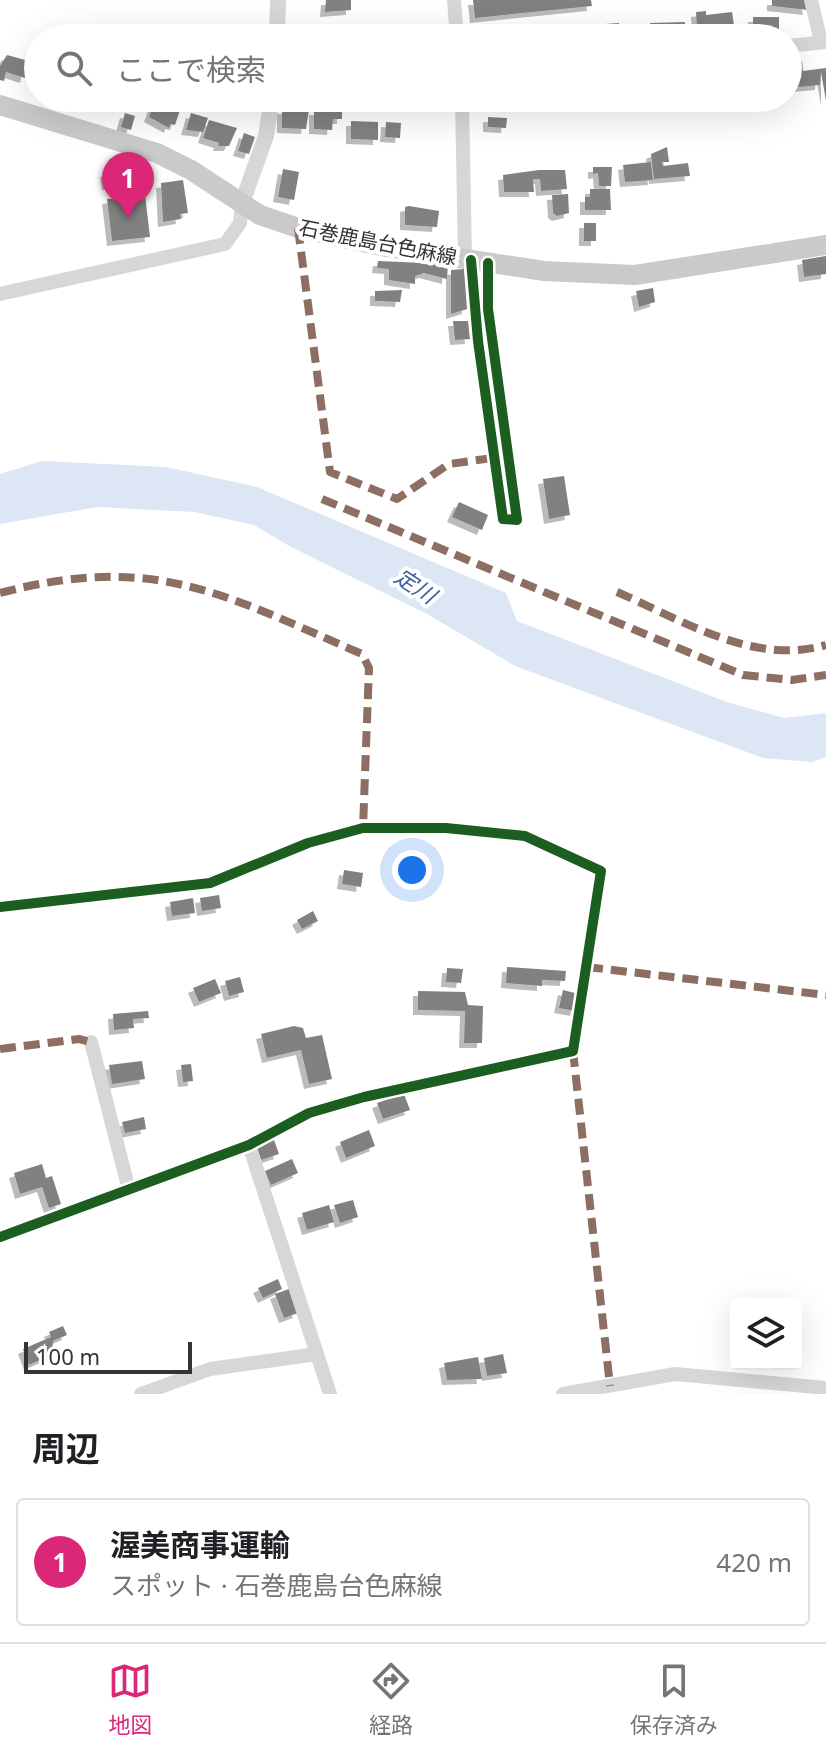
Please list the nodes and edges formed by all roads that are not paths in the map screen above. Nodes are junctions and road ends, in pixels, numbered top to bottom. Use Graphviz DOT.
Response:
graph roads {
  1 [pos="278,0"];
  2 [pos="454,0"];
  3 [pos="811,0"];
  4 [pos="277,24"];
  5 [pos="456,24"];
  6 [pos="823,42"];
  7 [pos="802,44"];
  8 [pos="0,105"];
  9 [pos="270,112"];
  10 [pos="463,112"];
  11 [pos="242,203"];
  12 [pos="826,245"];
  13 [pos="475,261"];
  14 [pos="0,294"];
  15 [pos="0,907"];
  16 [pos="91,1042"];
  17 [pos="249,1145"];
  18 [pos="129,1190"];
  19 [pos="0,1237"];
  20 [pos="317,1354"];
  21 [pos="826,1388"];
  22 [pos="141,1394"];
  23 [pos="330,1394"];
  24 [pos="563,1394"];
  1 -- 4 [label="street"];
  2 -- 5 [label="street"];
  3 -- 6 [label="street"];
  6 -- 7 [label="street"];
  8 -- 11 [label="main road, 石巻鹿島台色麻線"];
  9 -- 11 [label="street"];
  10 -- 13 [label="street"];
  11 -- 13 [label="main road, 石巻鹿島台色麻線"];
  11 -- 14 [label="street"];
  12 -- 13 [label="main road, 石巻鹿島台色麻線"];
  13 -- 13 [label="street"];
  15 -- 17 [label="street"];
  16 -- 18 [label="street"];
  17 -- 18 [label="street"];
  17 -- 20 [label="street"];
  18 -- 19 [label="street"];
  20 -- 22 [label="street"];
  20 -- 23 [label="street"];
  21 -- 24 [label="street"];
}
